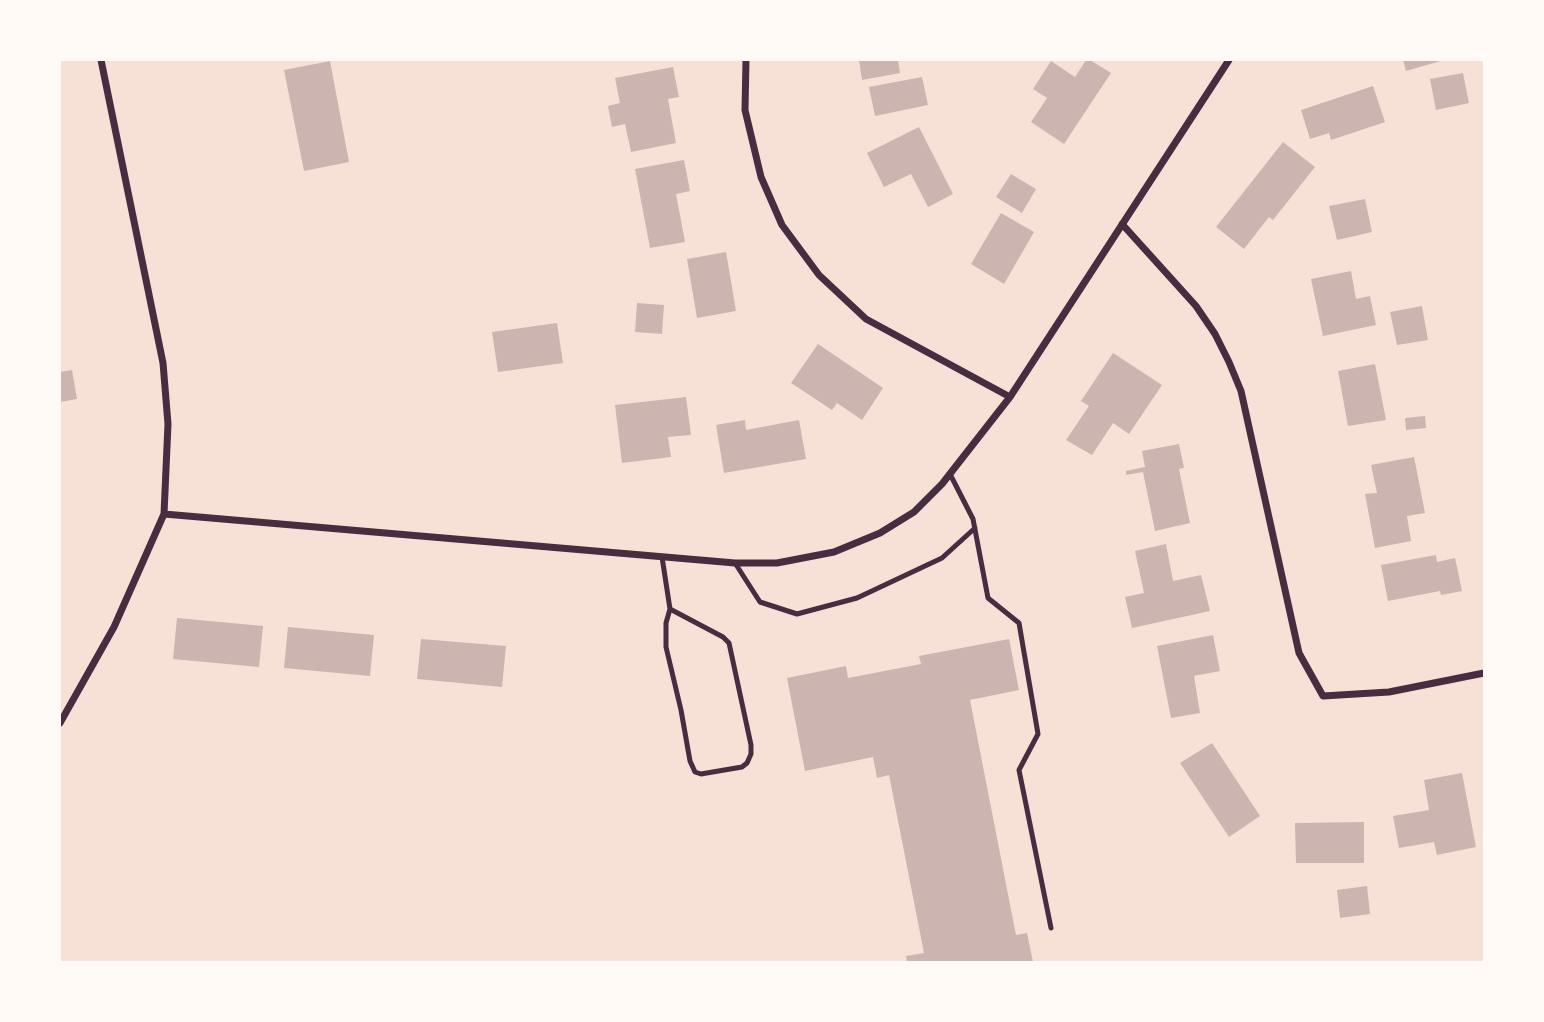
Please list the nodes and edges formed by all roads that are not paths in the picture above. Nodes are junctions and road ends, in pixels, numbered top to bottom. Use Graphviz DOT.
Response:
graph roads {
  1 [pos="101,60"];
  2 [pos="746,60"];
  3 [pos="1229,60"];
  4 [pos="1122,224"];
  5 [pos="1010,397"];
  6 [pos="950,474"];
  7 [pos="164,514"];
  8 [pos="975,528"];
  9 [pos="662,557"];
  10 [pos="735,563"];
  11 [pos="670,609"];
  12 [pos="1485,673"];
  13 [pos="60,723"];
  14 [pos="1051,928"];
  1 -- 7 [label="street"];
  2 -- 5 [label="street"];
  3 -- 4 [label="street"];
  4 -- 5 [label="street"];
  4 -- 12 [label="street"];
  5 -- 6 [label="street"];
  6 -- 8 [label="lane"];
  6 -- 10 [label="street"];
  7 -- 9 [label="street"];
  7 -- 13 [label="street"];
  8 -- 10 [label="lane"];
  8 -- 14 [label="lane"];
  9 -- 10 [label="street"];
  9 -- 11 [label="lane"];
  11 -- 11 [label="lane"];
}
